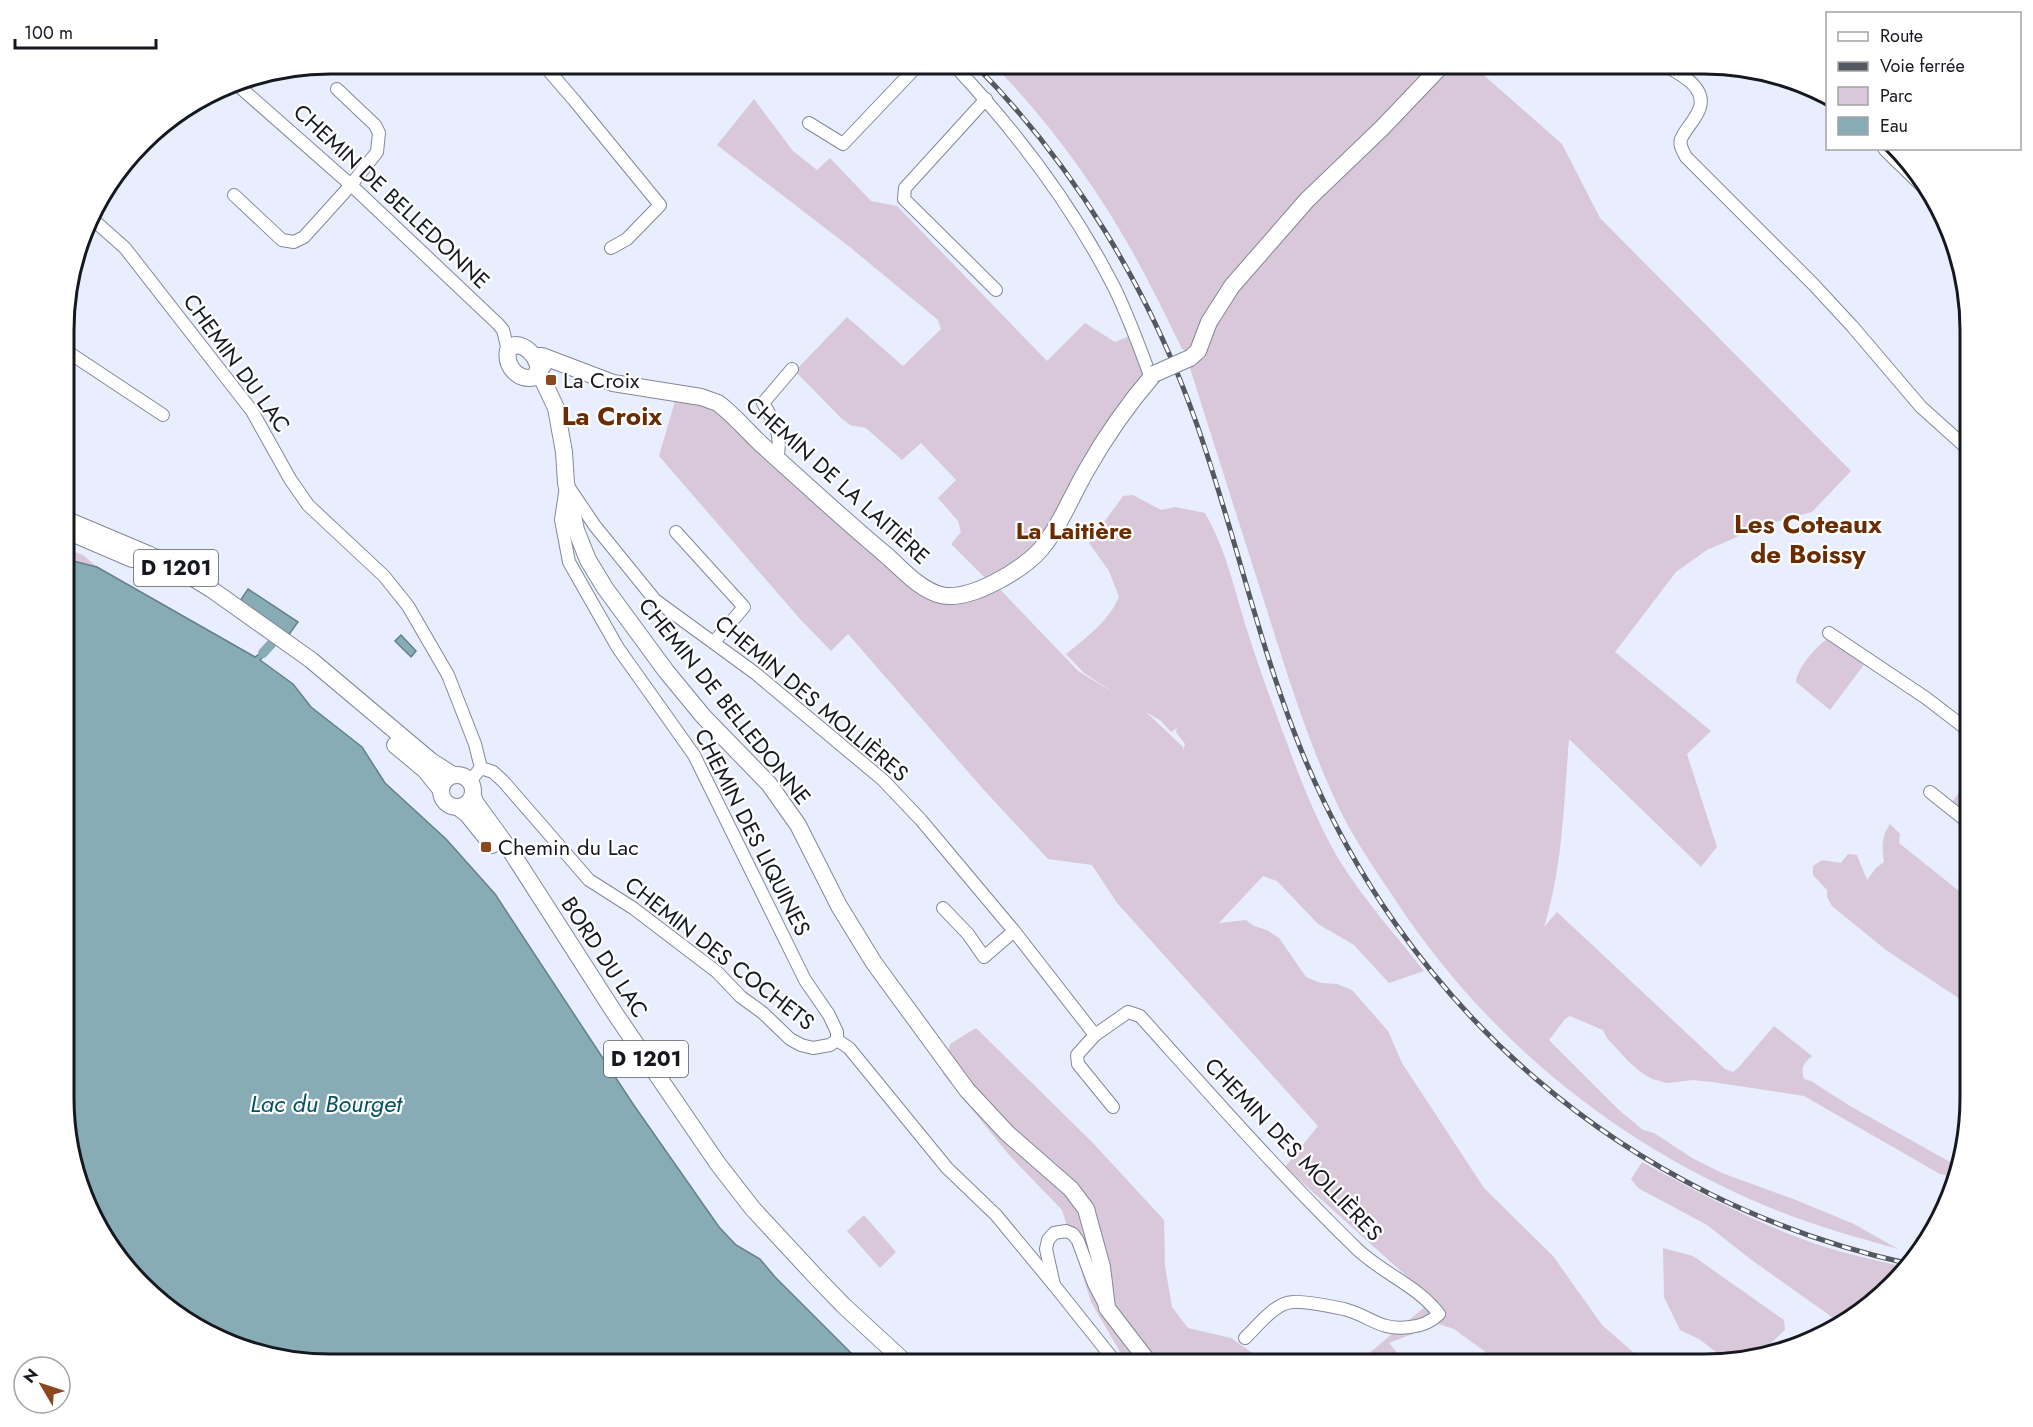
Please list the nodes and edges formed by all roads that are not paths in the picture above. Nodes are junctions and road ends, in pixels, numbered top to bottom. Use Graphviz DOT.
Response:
graph roads {
  1 [pos="552,74"];
  2 [pos="910,74"];
  3 [pos="962,74"];
  4 [pos="1434,74"];
  5 [pos="1676,74"];
  6 [pos="242,89"];
  7 [pos="337,90"];
  8 [pos="986,99"];
  9 [pos="809,123"];
  10 [pos="351,185"];
  11 [pos="234,195"];
  12 [pos="97,223"];
  13 [pos="611,248"];
  14 [pos="996,290"];
  15 [pos="514,347"];
  16 [pos="74,356"];
  17 [pos="540,367"];
  18 [pos="792,369"];
  19 [pos="1152,376"];
  20 [pos="163,415"];
  21 [pos="1960,441"];
  22 [pos="777,458"];
  23 [pos="566,483"];
  24 [pos="74,523"];
  25 [pos="676,532"];
  26 [pos="74,535"];
  27 [pos="1829,633"];
  28 [pos="275,640"];
  29 [pos="714,642"];
  30 [pos="1960,724"];
  31 [pos="453,776"];
  32 [pos="475,782"];
  33 [pos="441,790"];
  34 [pos="1930,792"];
  35 [pos="459,808"];
  36 [pos="1960,815"];
  37 [pos="943,908"];
  38 [pos="1014,931"];
  39 [pos="1095,1035"];
  40 [pos="837,1040"];
  41 [pos="1113,1107"];
  42 [pos="1054,1285"];
  43 [pos="838,1308"];
  44 [pos="1107,1308"];
  45 [pos="1245,1338"];
  46 [pos="882,1354"];
  47 [pos="895,1354"];
  48 [pos="1109,1354"];
  49 [pos="1142,1354"];
  1 -- 13 [label="street"];
  2 -- 9 [label="street"];
  3 -- 8 [label="street"];
  4 -- 19 [label="main road, CHEMIN DE LA LAITIÈRE, bridge"];
  5 -- 21 [label="street"];
  6 -- 10 [label="street, CHEMIN DE BELLEDONNE"];
  7 -- 10 [label="street"];
  8 -- 14 [label="street"];
  8 -- 19 [label="street"];
  10 -- 11 [label="street"];
  10 -- 15 [label="street, CHEMIN DE BELLEDONNE"];
  12 -- 32 [label="street, CHEMIN DU LAC"];
  15 -- 17 [label="main road"];
  15 -- 17 [label="main road"];
  16 -- 20 [label="street"];
  17 -- 22 [label="main road, CHEMIN DE LA LAITIÈRE"];
  17 -- 23 [label="main road, CHEMIN DE BELLEDONNE"];
  18 -- 22 [label="street"];
  19 -- 22 [label="main road, CHEMIN DE LA LAITIÈRE"];
  23 -- 29 [label="street, CHEMIN DES MOLLIÈRES"];
  23 -- 40 [label="street, CHEMIN DES LIQUINES"];
  23 -- 44 [label="main road, CHEMIN DE BELLEDONNE"];
  24 -- 28 [label="main road, D 1201"];
  25 -- 29 [label="street"];
  26 -- 28 [label="main road, D 1201"];
  27 -- 30 [label="street"];
  28 -- 31 [label="main road, D 1201"];
  28 -- 33 [label="main road, D 1201"];
  29 -- 38 [label="street, CHEMIN DES MOLLIÈRES"];
  31 -- 32 [label="main road"];
  31 -- 33 [label="main road"];
  32 -- 35 [label="main road"];
  32 -- 40 [label="street, CHEMIN DES COCHETS"];
  32 -- 43 [label="main road, BORD DU LAC / D 1201"];
  33 -- 35 [label="main road"];
  34 -- 36 [label="street"];
  35 -- 43 [label="main road, BORD DU LAC / D 1201"];
  37 -- 38 [label="street"];
  38 -- 39 [label="street, CHEMIN DES MOLLIÈRES"];
  39 -- 41 [label="street, CHEMIN DES MOLLIÈRES"];
  39 -- 45 [label="street, CHEMIN DES MOLLIÈRES"];
  40 -- 42 [label="street, CHEMIN DES COCHETS"];
  42 -- 44 [label="street, CHEMIN DES COCHETS"];
  42 -- 48 [label="street, CHEMIN DES COCHETS"];
  43 -- 46 [label="main road, D 1201"];
  43 -- 47 [label="main road, D 1201"];
  44 -- 49 [label="main road"];
}
